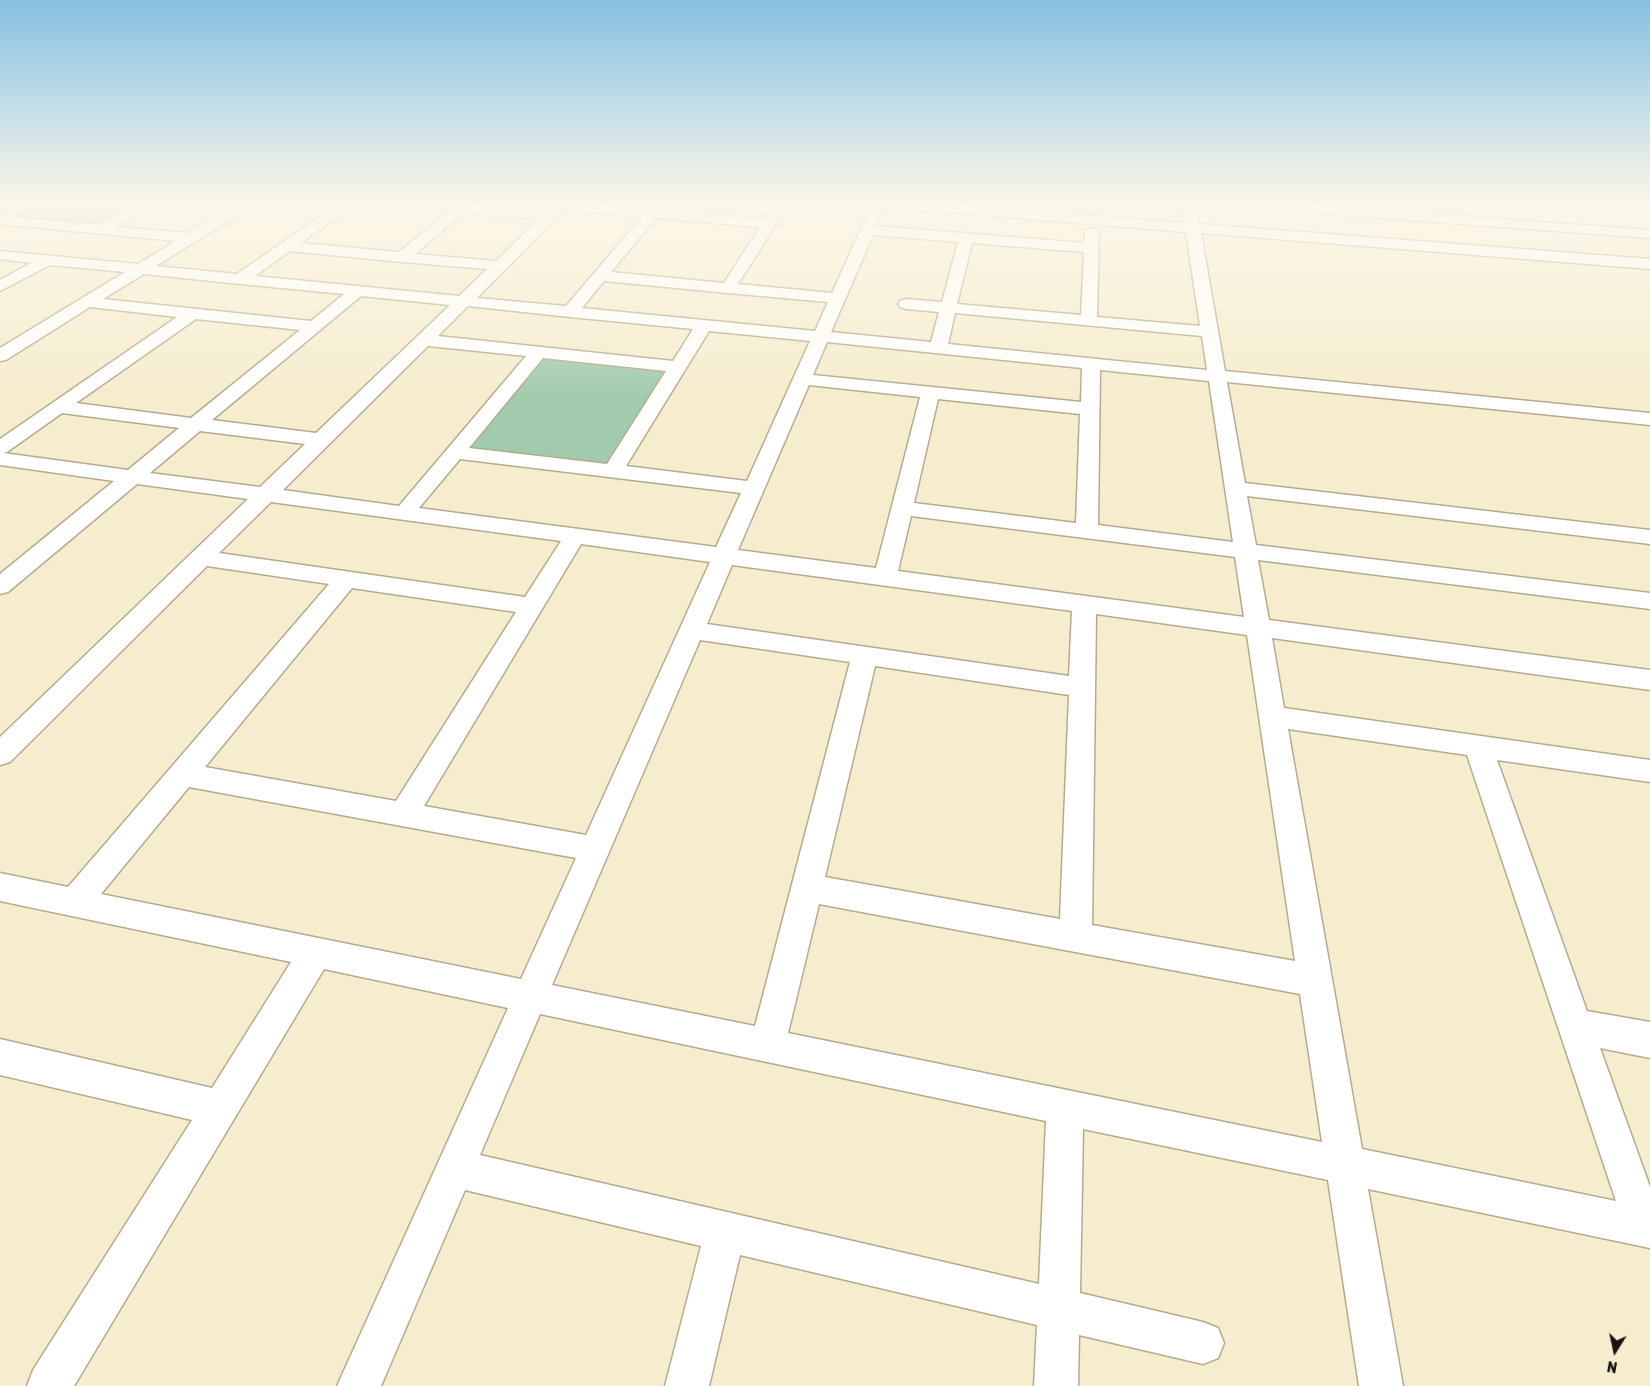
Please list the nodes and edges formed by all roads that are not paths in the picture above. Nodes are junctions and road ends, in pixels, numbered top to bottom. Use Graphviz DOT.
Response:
graph roads {
  1 [pos="31,269"];
  2 [pos="138,269"];
  3 [pos="141,269"];
  4 [pos="255,269"];
  5 [pos="496,269"];
  6 [pos="606,269"];
  7 [pos="740,269"];
  8 [pos="851,269"];
  9 [pos="958,269"];
  10 [pos="1090,269"];
  11 [pos="1200,269"];
  12 [pos="600,276"];
  13 [pos="240,279"];
  14 [pos="0,286"];
  15 [pos="728,288"];
  16 [pos="358,291"];
  17 [pos="838,298"];
  18 [pos="463,301"];
  19 [pos="86,302"];
  20 [pos="906,304"];
  21 [pos="948,308"];
  22 [pos="570,312"];
  23 [pos="192,314"];
  24 [pos="1089,321"];
  25 [pos="704,325"];
  26 [pos="314,326"];
  27 [pos="1210,332"];
  28 [pos="821,337"];
  29 [pos="424,340"];
  30 [pos="938,348"];
  31 [pos="539,352"];
  32 [pos="0,356"];
  33 [pos="1091,364"];
  34 [pos="678,367"];
  35 [pos="1218,376"];
  36 [pos="802,379"];
  37 [pos="930,392"];
  38 [pos="58,407"];
  39 [pos="1090,409"];
  40 [pos="1650,419"];
  41 [pos="196,424"];
  42 [pos="322,440"];
  43 [pos="0,448"];
  44 [pos="455,452"];
  45 [pos="0,459"];
  46 [pos="613,471"];
  47 [pos="132,476"];
  48 [pos="754,488"];
  49 [pos="1236,488"];
  50 [pos="266,494"];
  51 [pos="902,508"];
  52 [pos="404,513"];
  53 [pos="1087,531"];
  54 [pos="575,536"];
  55 [pos="1650,537"];
  56 [pos="1246,551"];
  57 [pos="724,556"];
  58 [pos="201,558"];
  59 [pos="885,577"];
  60 [pos="346,579"];
  61 [pos="0,586"];
  62 [pos="1650,601"];
  63 [pos="1084,604"];
  64 [pos="532,606"];
  65 [pos="1258,628"];
  66 [pos="692,630"];
  67 [pos="865,655"];
  68 [pos="1650,680"];
  69 [pos="1082,686"];
  70 [pos="1272,716"];
  71 [pos="4,745"];
  72 [pos="1478,746"];
  73 [pos="1650,771"];
  74 [pos="182,774"];
  75 [pos="404,814"];
  76 [pos="596,849"];
  77 [pos="0,887"];
  78 [pos="807,888"];
  79 [pos="75,902"];
  80 [pos="1076,937"];
  81 [pos="316,952"];
  82 [pos="1316,981"];
  83 [pos="531,996"];
  84 [pos="1575,1026"];
  85 [pos="1650,1040"];
  86 [pos="768,1046"];
  87 [pos="0,1057"];
  88 [pos="1065,1107"];
  89 [pos="220,1108"];
  90 [pos="1345,1164"];
  91 [pos="455,1168"];
  92 [pos="1647,1227"];
  93 [pos="725,1231"];
  94 [pos="1058,1309"];
  95 [pos="1203,1343"];
  96 [pos="49,1386"];
  97 [pos="359,1386"];
  98 [pos="687,1386"];
  99 [pos="1056,1386"];
  100 [pos="1381,1386"];
  1 -- 14 [label="street"];
  2 -- 3 [label="street"];
  3 -- 13 [label="street"];
  3 -- 19 [label="street"];
  4 -- 13 [label="street"];
  5 -- 18 [label="street"];
  6 -- 12 [label="street"];
  7 -- 15 [label="street"];
  8 -- 17 [label="street"];
  9 -- 21 [label="street"];
  10 -- 24 [label="street"];
  11 -- 27 [label="street"];
  12 -- 15 [label="street"];
  12 -- 22 [label="street"];
  13 -- 16 [label="street"];
  15 -- 17 [label="street"];
  16 -- 18 [label="street"];
  16 -- 26 [label="street"];
  17 -- 28 [label="street"];
  18 -- 22 [label="street"];
  18 -- 29 [label="street"];
  19 -- 23 [label="street"];
  19 -- 32 [label="street"];
  20 -- 21 [label="street"];
  21 -- 24 [label="street"];
  21 -- 30 [label="street"];
  22 -- 25 [label="street"];
  23 -- 26 [label="street"];
  23 -- 38 [label="street"];
  24 -- 27 [label="street"];
  25 -- 28 [label="street"];
  25 -- 34 [label="street"];
  26 -- 41 [label="street"];
  27 -- 35 [label="street"];
  28 -- 30 [label="street"];
  28 -- 36 [label="street"];
  29 -- 31 [label="street"];
  29 -- 42 [label="street"];
  30 -- 33 [label="street"];
  31 -- 34 [label="street"];
  31 -- 44 [label="street"];
  33 -- 35 [label="street"];
  33 -- 39 [label="street"];
  34 -- 46 [label="street"];
  35 -- 40 [label="street"];
  35 -- 49 [label="street"];
  36 -- 37 [label="street"];
  36 -- 48 [label="street"];
  37 -- 39 [label="street"];
  37 -- 51 [label="street"];
  38 -- 41 [label="street"];
  38 -- 43 [label="street"];
  39 -- 53 [label="street"];
  41 -- 42 [label="street"];
  41 -- 47 [label="street"];
  42 -- 50 [label="street"];
  44 -- 46 [label="street"];
  44 -- 52 [label="street"];
  45 -- 47 [label="street"];
  46 -- 48 [label="street"];
  47 -- 50 [label="street"];
  47 -- 61 [label="street"];
  48 -- 57 [label="street"];
  49 -- 55 [label="street"];
  49 -- 56 [label="street"];
  50 -- 52 [label="street"];
  50 -- 58 [label="street"];
  51 -- 53 [label="street"];
  51 -- 59 [label="street"];
  52 -- 54 [label="street"];
  53 -- 56 [label="street"];
  54 -- 57 [label="street"];
  54 -- 64 [label="street"];
  56 -- 62 [label="street"];
  56 -- 65 [label="street"];
  57 -- 59 [label="street"];
  57 -- 66 [label="street"];
  58 -- 60 [label="street"];
  58 -- 71 [label="street"];
  59 -- 63 [label="street"];
  60 -- 64 [label="street"];
  60 -- 74 [label="street"];
  63 -- 65 [label="street"];
  63 -- 69 [label="street"];
  64 -- 75 [label="street"];
  65 -- 68 [label="street"];
  65 -- 70 [label="street"];
  66 -- 67 [label="street"];
  66 -- 76 [label="street"];
  67 -- 69 [label="street"];
  67 -- 78 [label="street"];
  69 -- 80 [label="street"];
  70 -- 72 [label="street"];
  70 -- 82 [label="street"];
  72 -- 73 [label="street"];
  72 -- 84 [label="street"];
  74 -- 75 [label="street"];
  74 -- 79 [label="street"];
  75 -- 76 [label="street"];
  76 -- 83 [label="street"];
  77 -- 79 [label="street"];
  78 -- 80 [label="street"];
  78 -- 86 [label="street"];
  79 -- 81 [label="street"];
  80 -- 82 [label="street"];
  81 -- 83 [label="street"];
  81 -- 89 [label="street"];
  82 -- 90 [label="street"];
  83 -- 86 [label="street"];
  83 -- 91 [label="street"];
  84 -- 85 [label="street"];
  84 -- 92 [label="street"];
  86 -- 88 [label="street"];
  87 -- 89 [label="street"];
  88 -- 90 [label="street"];
  88 -- 94 [label="street"];
  89 -- 96 [label="street"];
  90 -- 92 [label="street"];
  90 -- 100 [label="street"];
  91 -- 93 [label="street"];
  91 -- 97 [label="street"];
  93 -- 94 [label="street"];
  93 -- 98 [label="street"];
  94 -- 95 [label="street"];
  94 -- 99 [label="street"];
}
